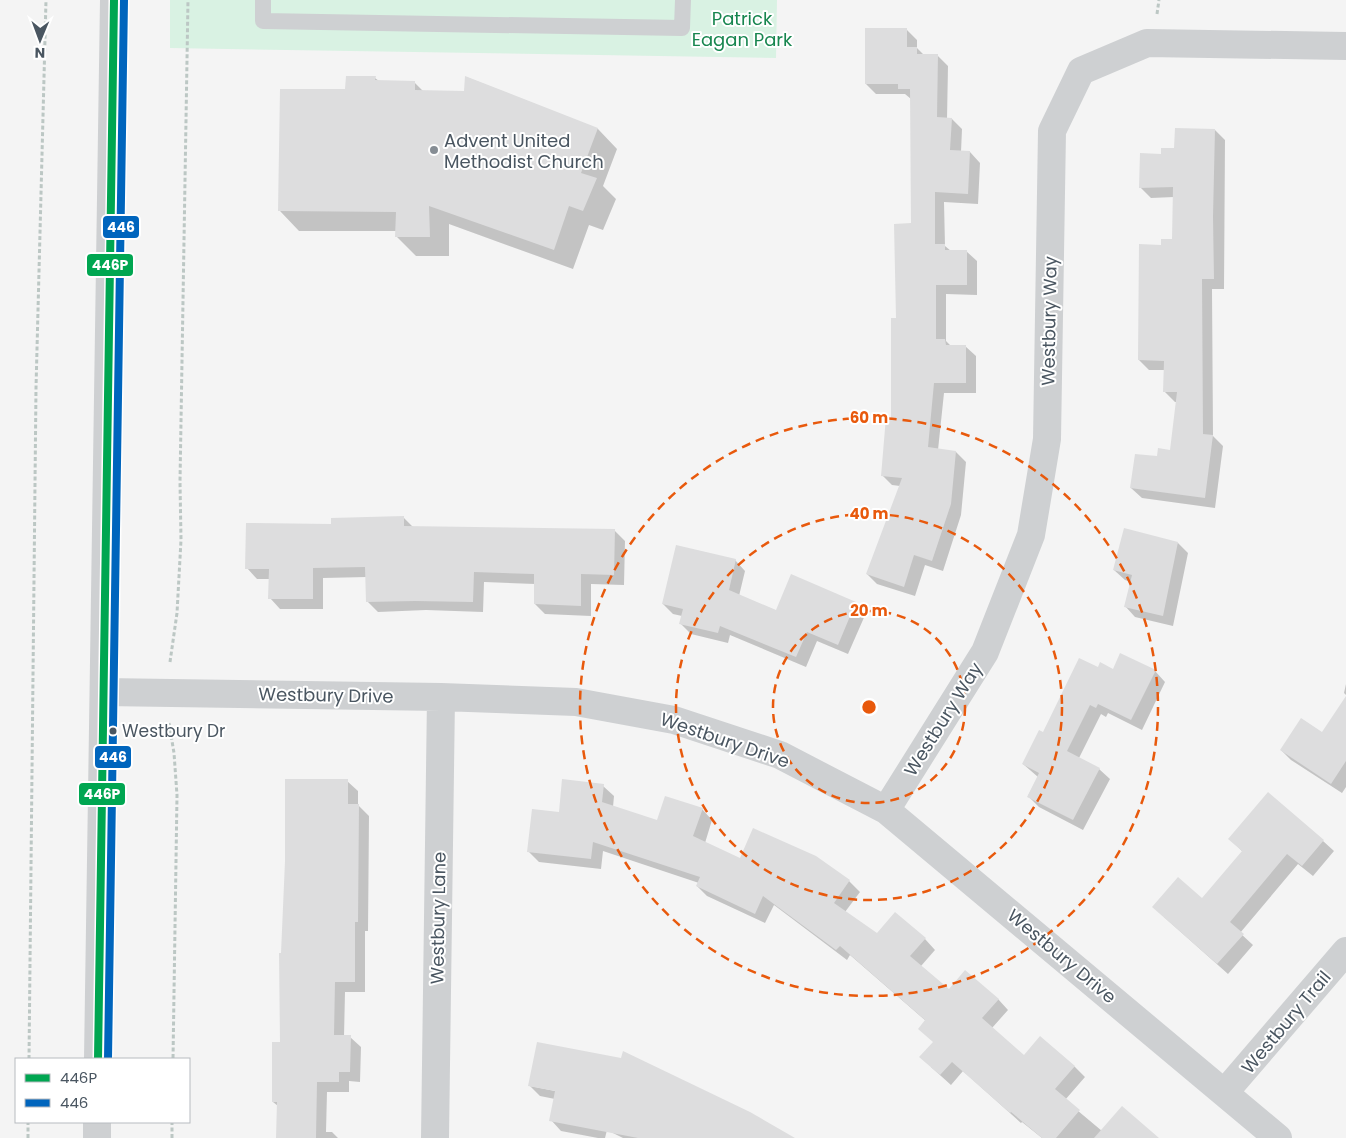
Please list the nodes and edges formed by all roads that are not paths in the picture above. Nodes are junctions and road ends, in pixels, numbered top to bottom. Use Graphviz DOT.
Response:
graph roads {
  1 [pos="114,0"];
  2 [pos="263,0"];
  3 [pos="683,0"];
  4 [pos="1346,46"];
  5 [pos="104,692"];
  6 [pos="441,697"];
  7 [pos="886,810"];
  8 [pos="1346,951"];
  9 [pos="98,1058"];
  10 [pos="1225,1092"];
  11 [pos="98,1123"];
  12 [pos="97,1138"];
  13 [pos="435,1138"];
  14 [pos="1278,1138"];
  1 -- 5 [label="street"];
  2 -- 3 [label="lane"];
  4 -- 7 [label="street, Westbury Way"];
  5 -- 6 [label="street, Westbury Drive"];
  5 -- 9 [label="street"];
  6 -- 7 [label="street, Westbury Drive"];
  6 -- 13 [label="street, Westbury Lane"];
  7 -- 10 [label="street, Westbury Drive"];
  8 -- 10 [label="street, Westbury Trail"];
  10 -- 14 [label="street, Westbury Drive"];
  11 -- 12 [label="street"];
}
